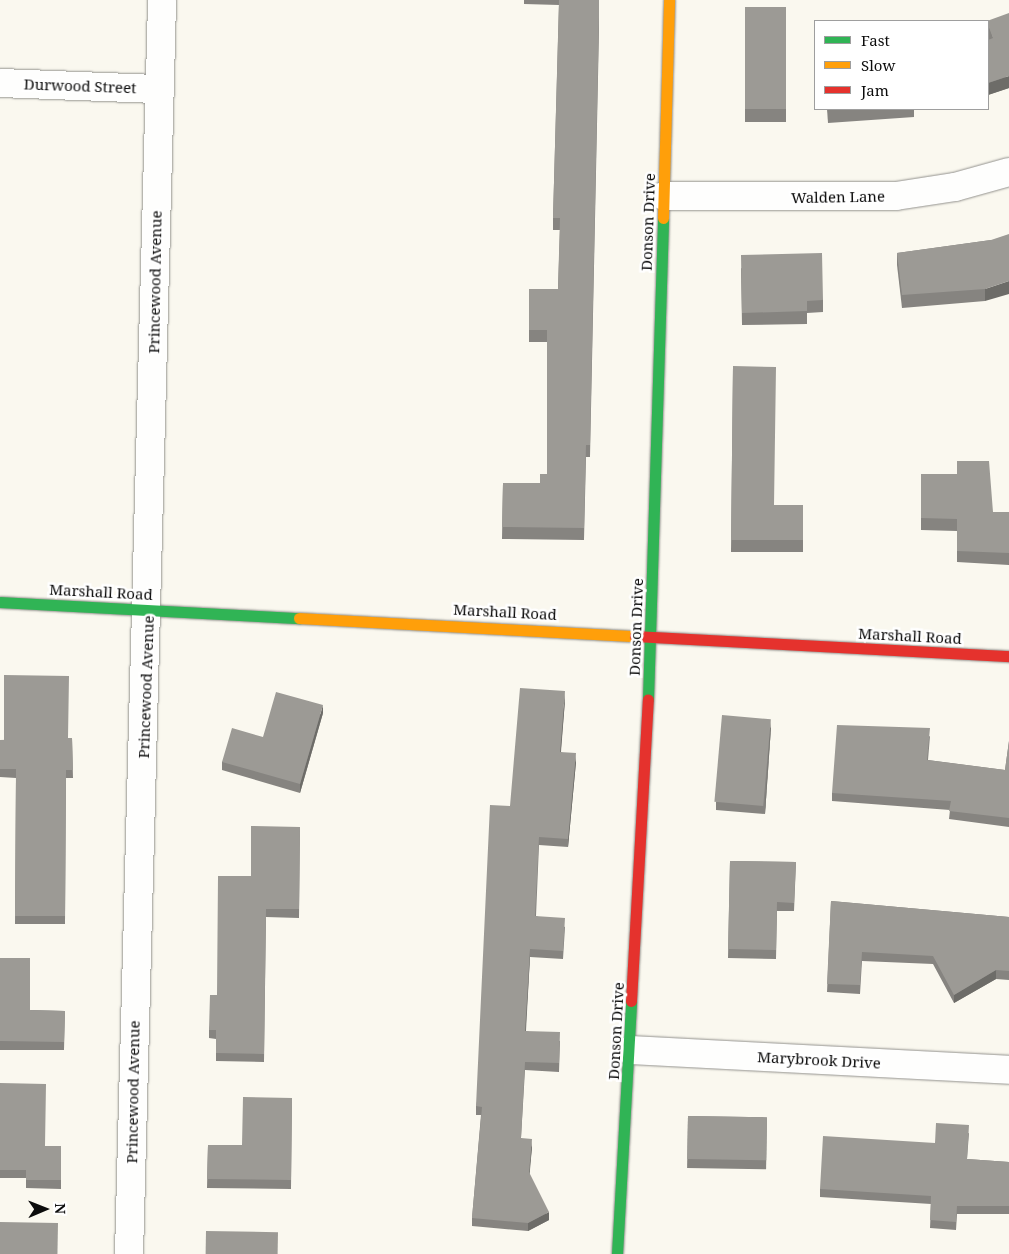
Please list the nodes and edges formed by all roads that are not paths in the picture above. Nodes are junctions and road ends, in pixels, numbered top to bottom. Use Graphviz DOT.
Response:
graph roads {
  1 [pos="162,0"];
  2 [pos="669,0"];
  3 [pos="0,83"];
  4 [pos="160,89"];
  5 [pos="1009,172"];
  6 [pos="664,196"];
  7 [pos="0,602"];
  8 [pos="149,610"];
  9 [pos="651,636"];
  10 [pos="1009,656"];
  11 [pos="630,1050"];
  12 [pos="1009,1070"];
  13 [pos="129,1254"];
  14 [pos="617,1254"];
  1 -- 4 [label="street, Princewood Avenue"];
  2 -- 6 [label="street, Donson Drive"];
  3 -- 4 [label="street, Durwood Street"];
  4 -- 8 [label="street, Princewood Avenue"];
  5 -- 6 [label="street, Walden Lane"];
  6 -- 9 [label="street, Donson Drive"];
  7 -- 8 [label="street, Marshall Road"];
  8 -- 9 [label="street, Marshall Road"];
  8 -- 13 [label="street, Princewood Avenue"];
  9 -- 10 [label="street, Marshall Road"];
  9 -- 11 [label="street, Donson Drive"];
  11 -- 12 [label="street, Marybrook Drive"];
  11 -- 14 [label="street, Donson Drive"];
}
